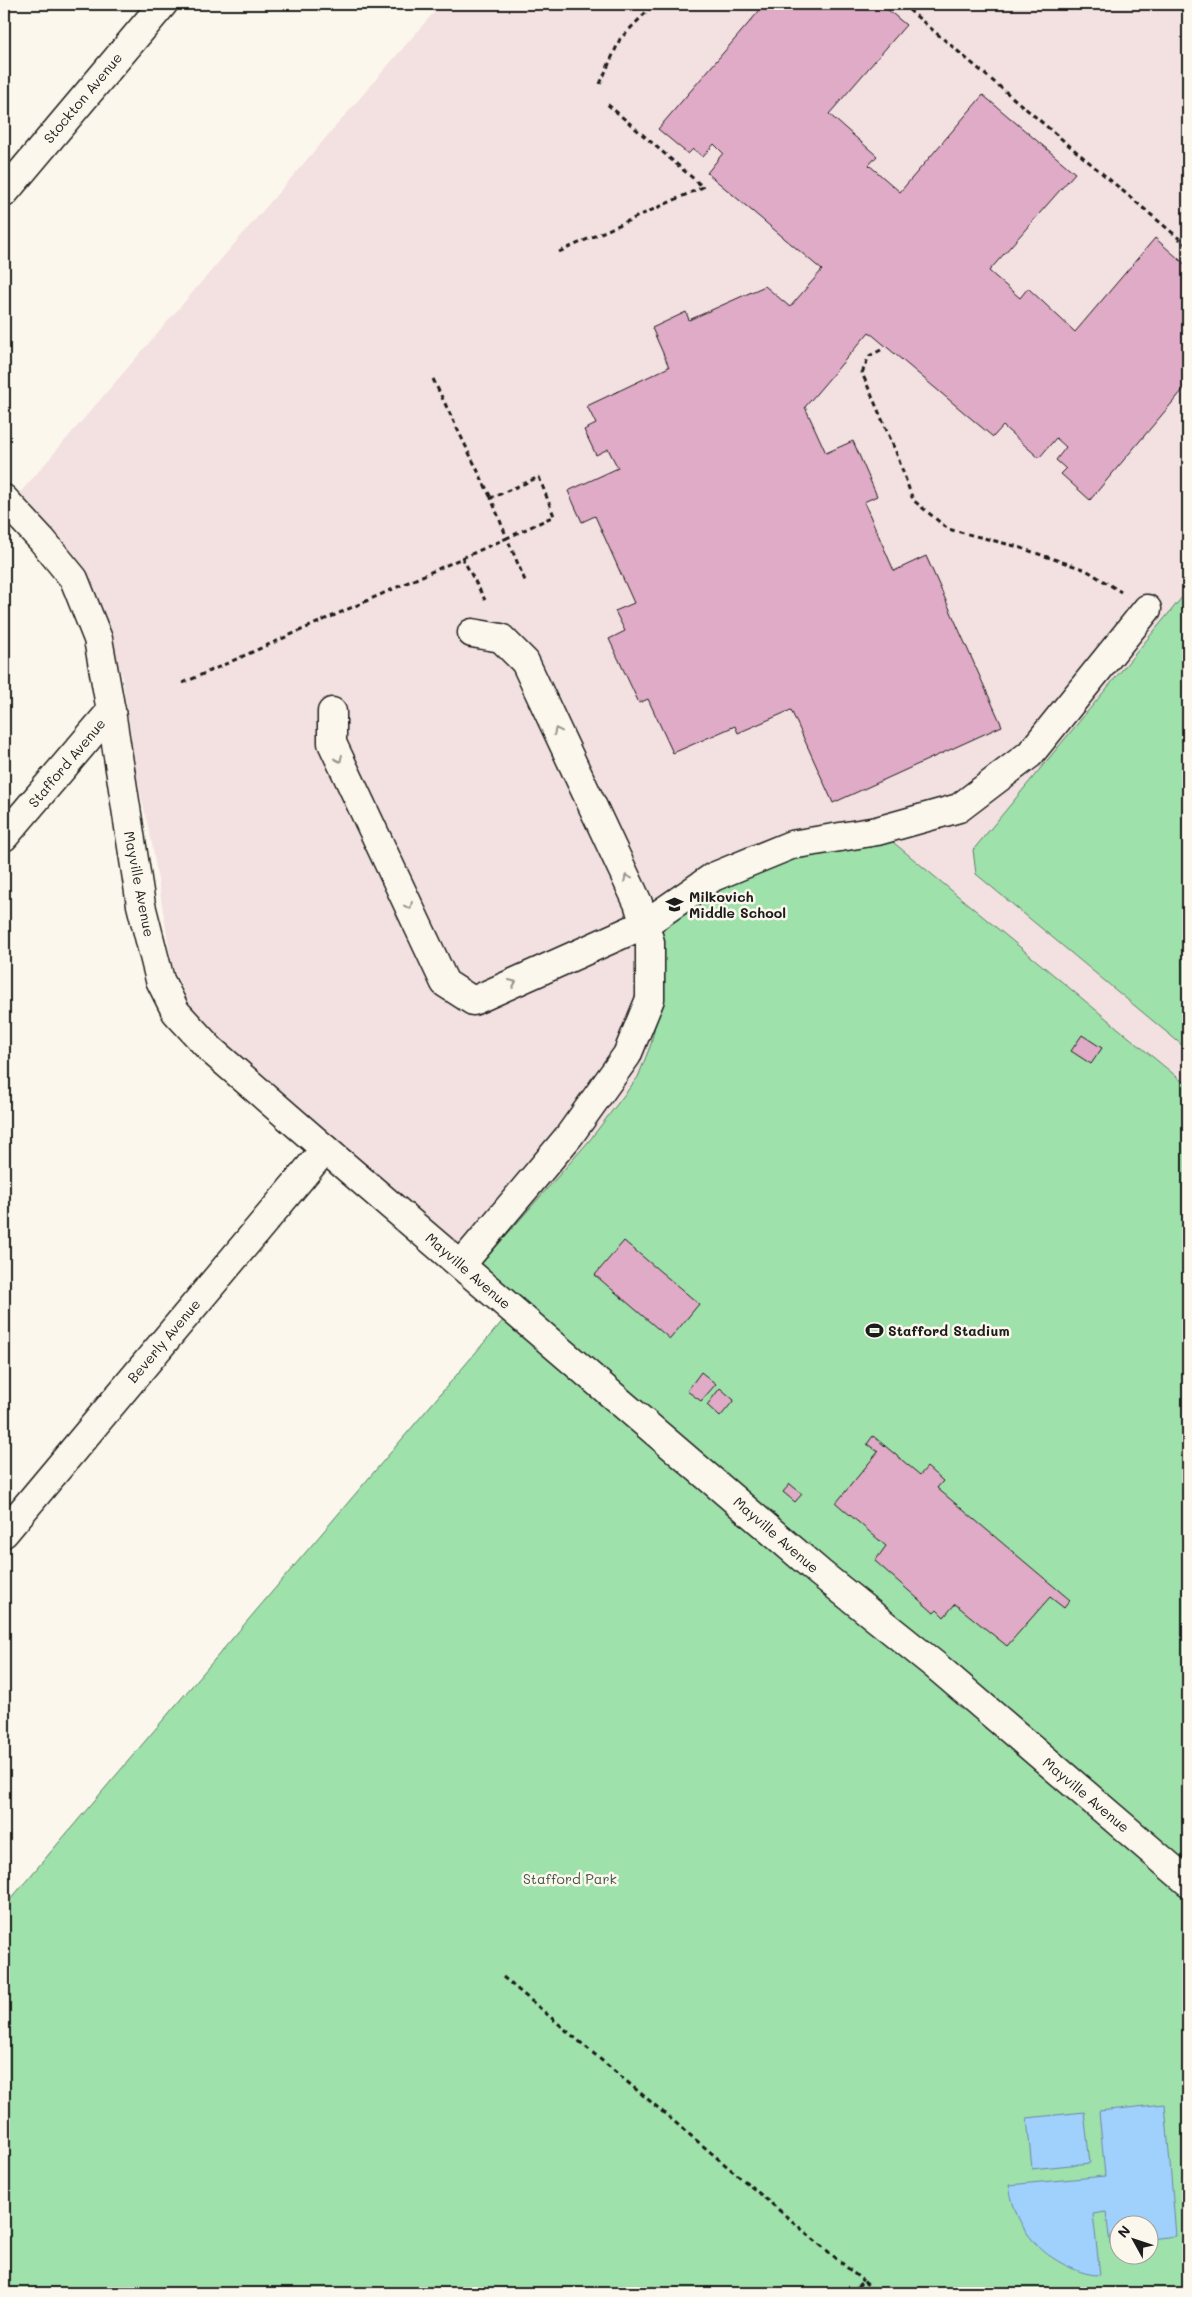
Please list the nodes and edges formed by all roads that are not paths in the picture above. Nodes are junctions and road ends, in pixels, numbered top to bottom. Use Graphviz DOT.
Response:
graph roads {
  1 [pos="163,4"];
  2 [pos="4,193"];
  3 [pos="4,499"];
  4 [pos="1147,609"];
  5 [pos="472,633"];
  6 [pos="111,711"];
  7 [pos="332,712"];
  8 [pos="4,837"];
  9 [pos="645,924"];
  10 [pos="325,1149"];
  11 [pos="462,1265"];
  12 [pos="4,1533"];
  13 [pos="1188,1882"];
  1 -- 2 [label="street, Stockton Avenue"];
  3 -- 6 [label="street, Mayville Avenue"];
  4 -- 9 [label="street"];
  9 -- 5 [label="street, one-way"];
  6 -- 8 [label="street, Stafford Avenue"];
  6 -- 10 [label="street, Mayville Avenue"];
  7 -- 9 [label="street, one-way"];
  9 -- 11 [label="street"];
  10 -- 11 [label="street, Mayville Avenue"];
  10 -- 12 [label="street, Beverly Avenue"];
  11 -- 13 [label="street, Mayville Avenue"];
}
